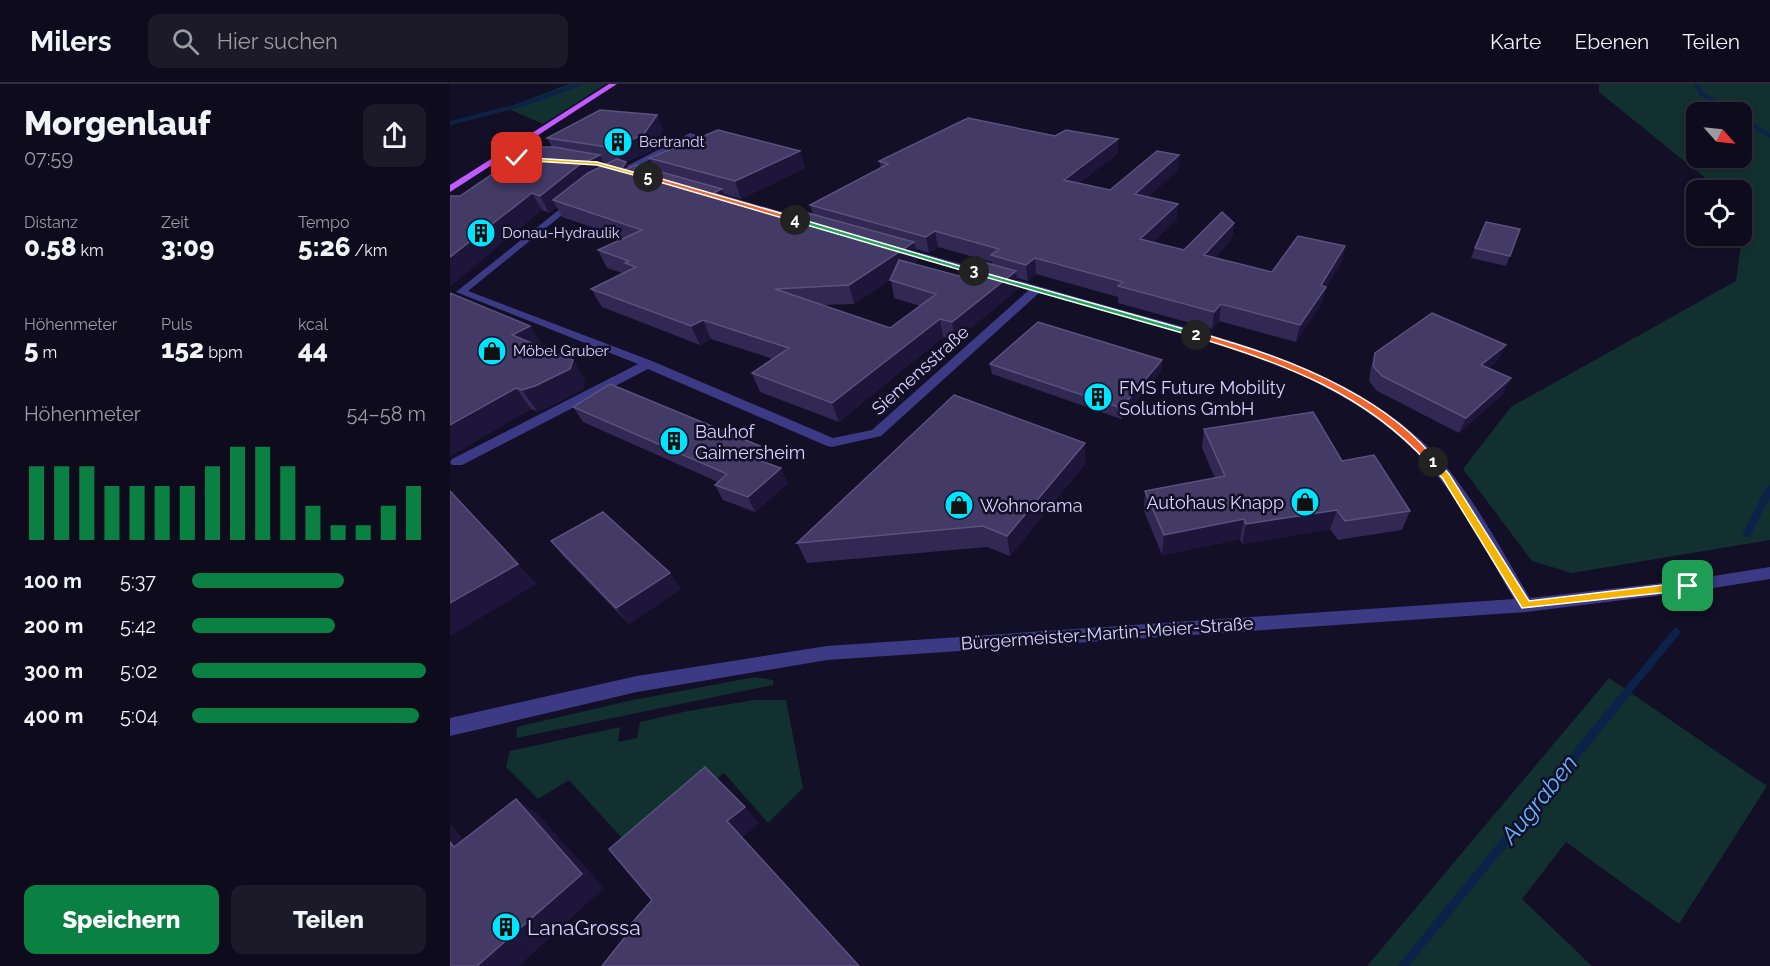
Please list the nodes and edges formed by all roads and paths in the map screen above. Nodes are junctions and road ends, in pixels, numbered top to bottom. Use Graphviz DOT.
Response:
graph roads {
  1 [pos="614,84"];
  2 [pos="693,135"];
  3 [pos="498,159"];
  4 [pos="552,159"];
  5 [pos="606,165"];
  6 [pos="623,170"];
  7 [pos="645,176"];
  8 [pos="602,181"];
  9 [pos="450,189"];
  10 [pos="582,194"];
  11 [pos="885,246"];
  12 [pos="1036,290"];
  13 [pos="648,364"];
  14 [pos="457,462"];
  15 [pos="1770,573"];
  16 [pos="1526,605"];
  17 [pos="450,727"];
  1 -- 3 [label="main road"];
  2 -- 6 [label="street"];
  3 -- 4 [label="street"];
  3 -- 9 [label="main road"];
  5 -- 6 [label="street"];
  6 -- 7 [label="street"];
  6 -- 8 [label="street"];
  10 -- 13 [label="street, Siemensstraße"];
  11 -- 12 [label="street"];
  12 -- 13 [label="street, Siemensstraße"];
  12 -- 16 [label="street"];
  13 -- 14 [label="street"];
  15 -- 16 [label="street, Bürgermeister-Martin-Meier-Straße"];
  16 -- 17 [label="street, Bürgermeister-Martin-Meier-Straße"];
}
